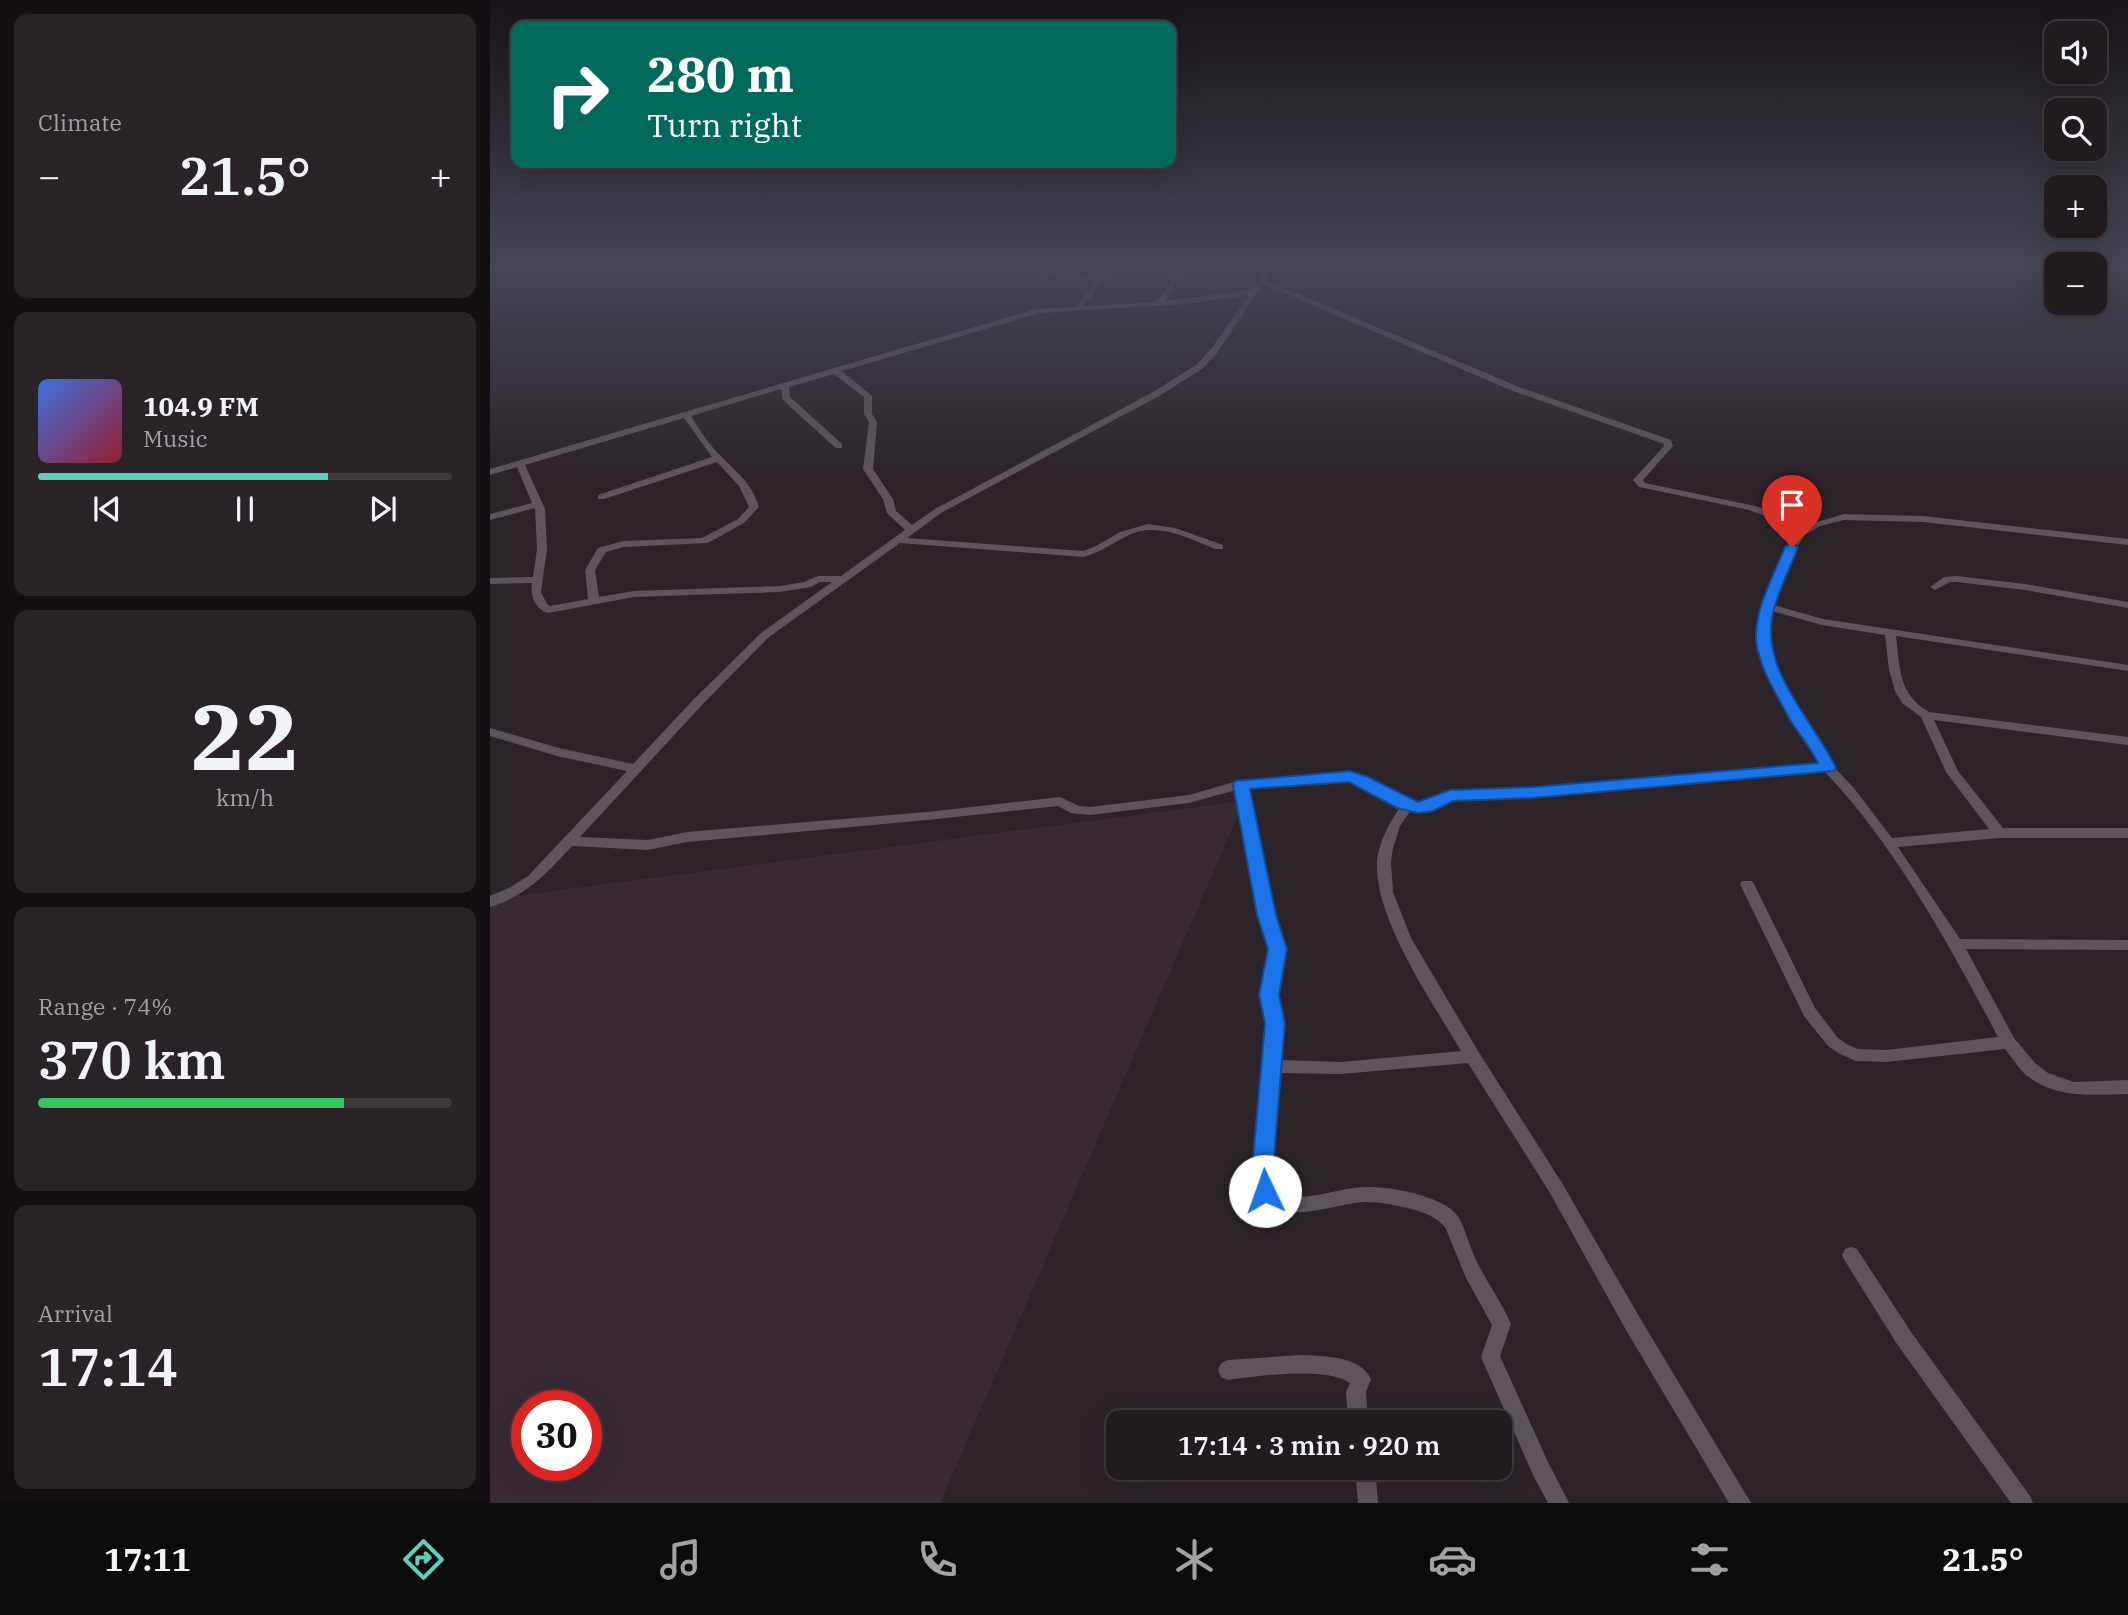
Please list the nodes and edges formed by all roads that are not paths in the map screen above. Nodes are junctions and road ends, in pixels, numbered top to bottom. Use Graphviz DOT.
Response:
graph roads {
  1 [pos="959,335"];
  2 [pos="1225,335"];
  3 [pos="1392,335"];
  4 [pos="836,372"];
  5 [pos="785,386"];
  6 [pos="686,415"];
  7 [pos="839,446"];
  8 [pos="719,458"];
  9 [pos="520,463"];
  10 [pos="490,472"];
  11 [pos="601,497"];
  12 [pos="538,504"];
  13 [pos="490,517"];
  14 [pos="1809,529"];
  15 [pos="911,530"];
  16 [pos="897,540"];
  17 [pos="2128,542"];
  18 [pos="1219,547"];
  19 [pos="841,579"];
  20 [pos="537,580"];
  21 [pos="490,581"];
  22 [pos="1935,587"];
  23 [pos="780,589"];
  24 [pos="817,596"];
  25 [pos="594,601"];
  26 [pos="2128,604"];
  27 [pos="1769,607"];
  28 [pos="1890,633"];
  29 [pos="2128,668"];
  30 [pos="1926,715"];
  31 [pos="490,732"];
  32 [pos="2128,741"];
  33 [pos="1828,768"];
  34 [pos="636,769"];
  35 [pos="1241,785"];
  36 [pos="1407,806"];
  37 [pos="1999,833"];
  38 [pos="2128,833"];
  39 [pos="567,841"];
  40 [pos="1889,843"];
  41 [pos="1747,884"];
  42 [pos="490,902"];
  43 [pos="1956,944"];
  44 [pos="2128,945"];
  45 [pos="2009,1042"];
  46 [pos="1472,1056"];
  47 [pos="1270,1066"];
  48 [pos="2128,1087"];
  49 [pos="1851,1255"];
  50 [pos="1228,1370"];
  51 [pos="1357,1410"];
  52 [pos="1366,1480"];
  53 [pos="1368,1503"];
  54 [pos="1559,1503"];
  55 [pos="1741,1503"];
  56 [pos="2023,1503"];
  1 -- 4 [label="street"];
  2 -- 15 [label="street"];
  3 -- 14 [label="street"];
  4 -- 5 [label="street"];
  4 -- 15 [label="street"];
  5 -- 6 [label="street"];
  5 -- 7 [label="street"];
  6 -- 8 [label="street"];
  6 -- 9 [label="street"];
  8 -- 11 [label="street"];
  8 -- 25 [label="street"];
  9 -- 10 [label="street"];
  9 -- 12 [label="street"];
  12 -- 13 [label="street"];
  12 -- 20 [label="street"];
  14 -- 17 [label="street"];
  14 -- 27 [label="street"];
  15 -- 16 [label="street"];
  16 -- 18 [label="street"];
  16 -- 19 [label="street"];
  19 -- 23 [label="street"];
  19 -- 24 [label="street"];
  20 -- 21 [label="street"];
  20 -- 25 [label="street"];
  22 -- 26 [label="street"];
  23 -- 24 [label="street"];
  23 -- 25 [label="street"];
  24 -- 34 [label="street"];
  27 -- 28 [label="street"];
  27 -- 33 [label="street"];
  28 -- 29 [label="street"];
  28 -- 30 [label="street"];
  30 -- 32 [label="street"];
  30 -- 37 [label="street"];
  31 -- 34 [label="street"];
  33 -- 36 [label="street"];
  33 -- 40 [label="street"];
  34 -- 39 [label="street"];
  35 -- 36 [label="street"];
  35 -- 39 [label="street"];
  35 -- 47 [label="street"];
  36 -- 46 [label="street"];
  37 -- 38 [label="street"];
  37 -- 40 [label="street"];
  39 -- 42 [label="street"];
  40 -- 43 [label="street"];
  41 -- 45 [label="street"];
  43 -- 44 [label="street"];
  43 -- 45 [label="street"];
  45 -- 48 [label="street"];
  46 -- 47 [label="street"];
  46 -- 55 [label="street"];
  47 -- 54 [label="street"];
  49 -- 56 [label="street"];
  50 -- 51 [label="street"];
  52 -- 53 [label="street"];
}
